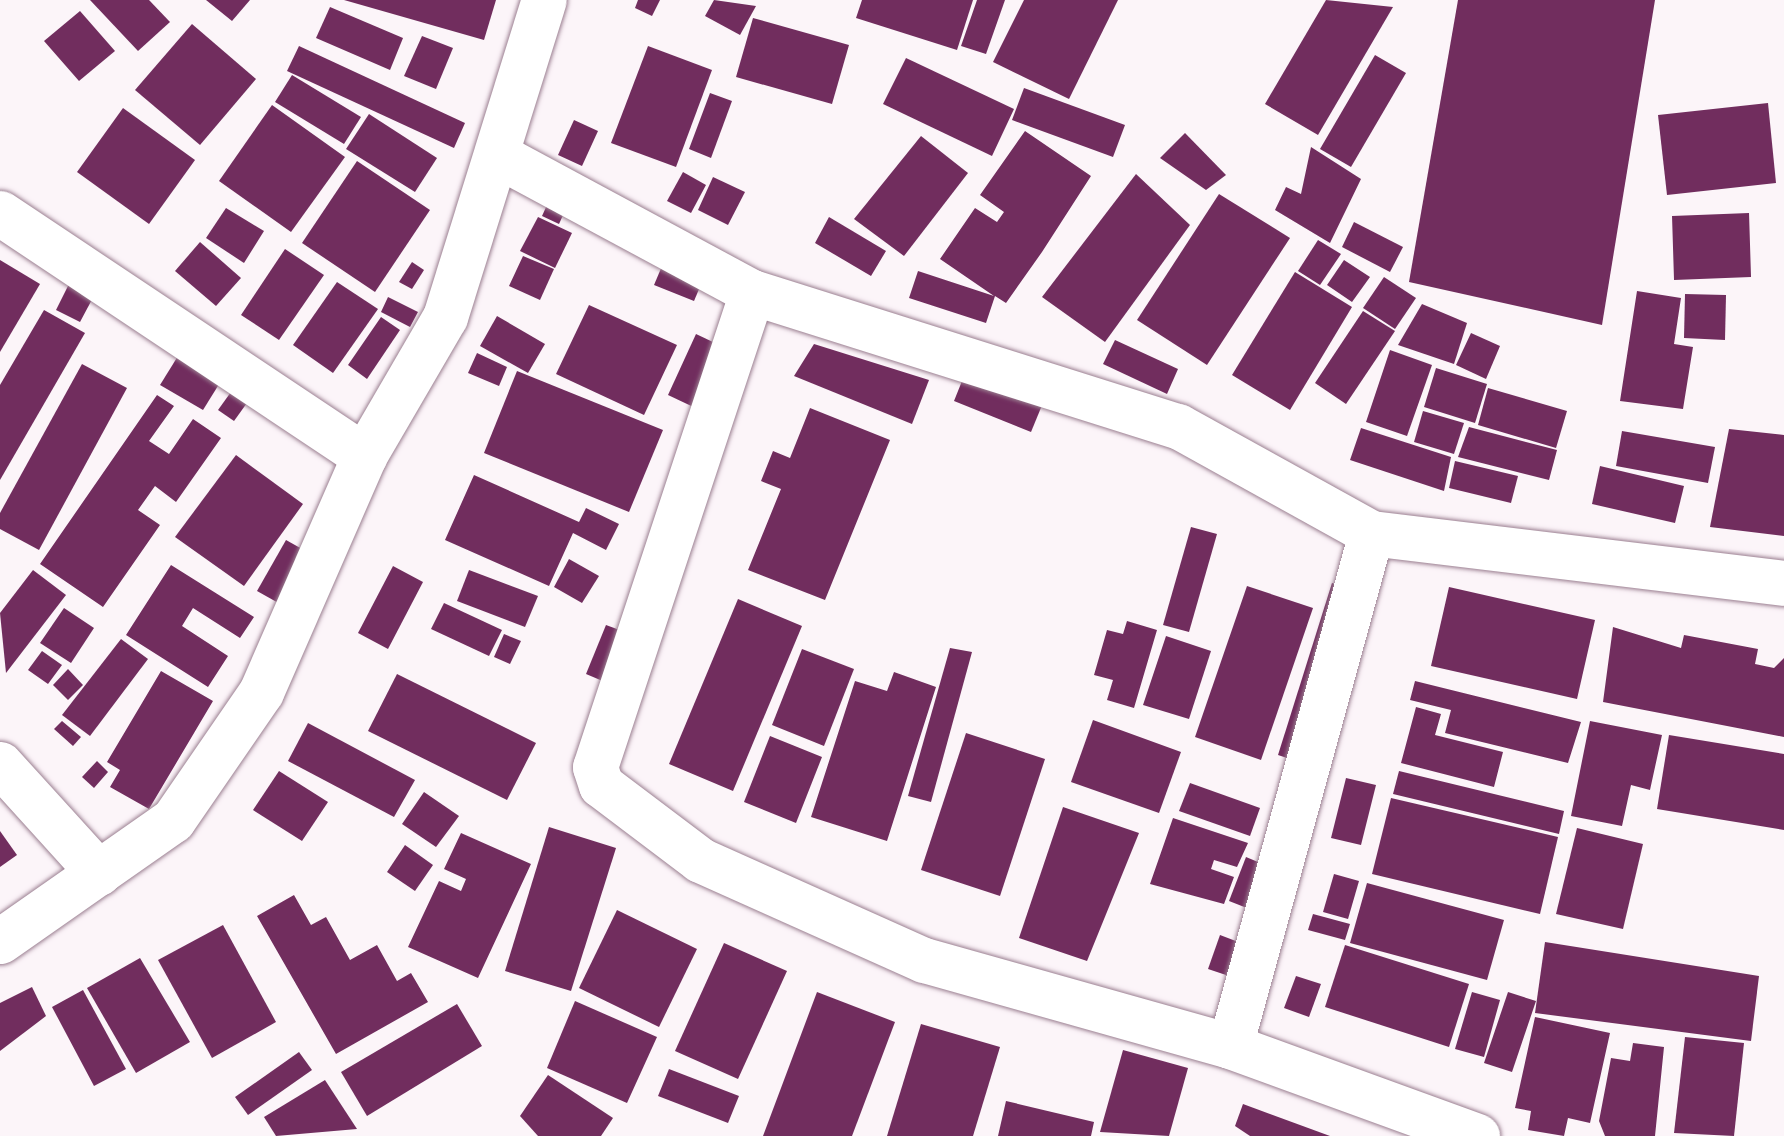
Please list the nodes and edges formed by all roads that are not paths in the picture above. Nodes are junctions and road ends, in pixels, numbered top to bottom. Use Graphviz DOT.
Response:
graph roads {
  1 [pos="544,0"];
  2 [pos="501,157"];
  3 [pos="0,213"];
  4 [pos="752,292"];
  5 [pos="364,456"];
  6 [pos="1371,533"];
  7 [pos="1784,583"];
  8 [pos="0,764"];
  9 [pos="98,873"];
  10 [pos="0,941"];
  11 [pos="1230,1046"];
  12 [pos="1477,1136"];
  1 -- 2 [label="street"];
  2 -- 4 [label="street"];
  2 -- 5 [label="street"];
  3 -- 5 [label="street"];
  4 -- 6 [label="street"];
  4 -- 11 [label="street"];
  5 -- 9 [label="street"];
  6 -- 7 [label="street"];
  6 -- 11 [label="street"];
  8 -- 9 [label="street"];
  9 -- 10 [label="street"];
  11 -- 12 [label="street"];
}
